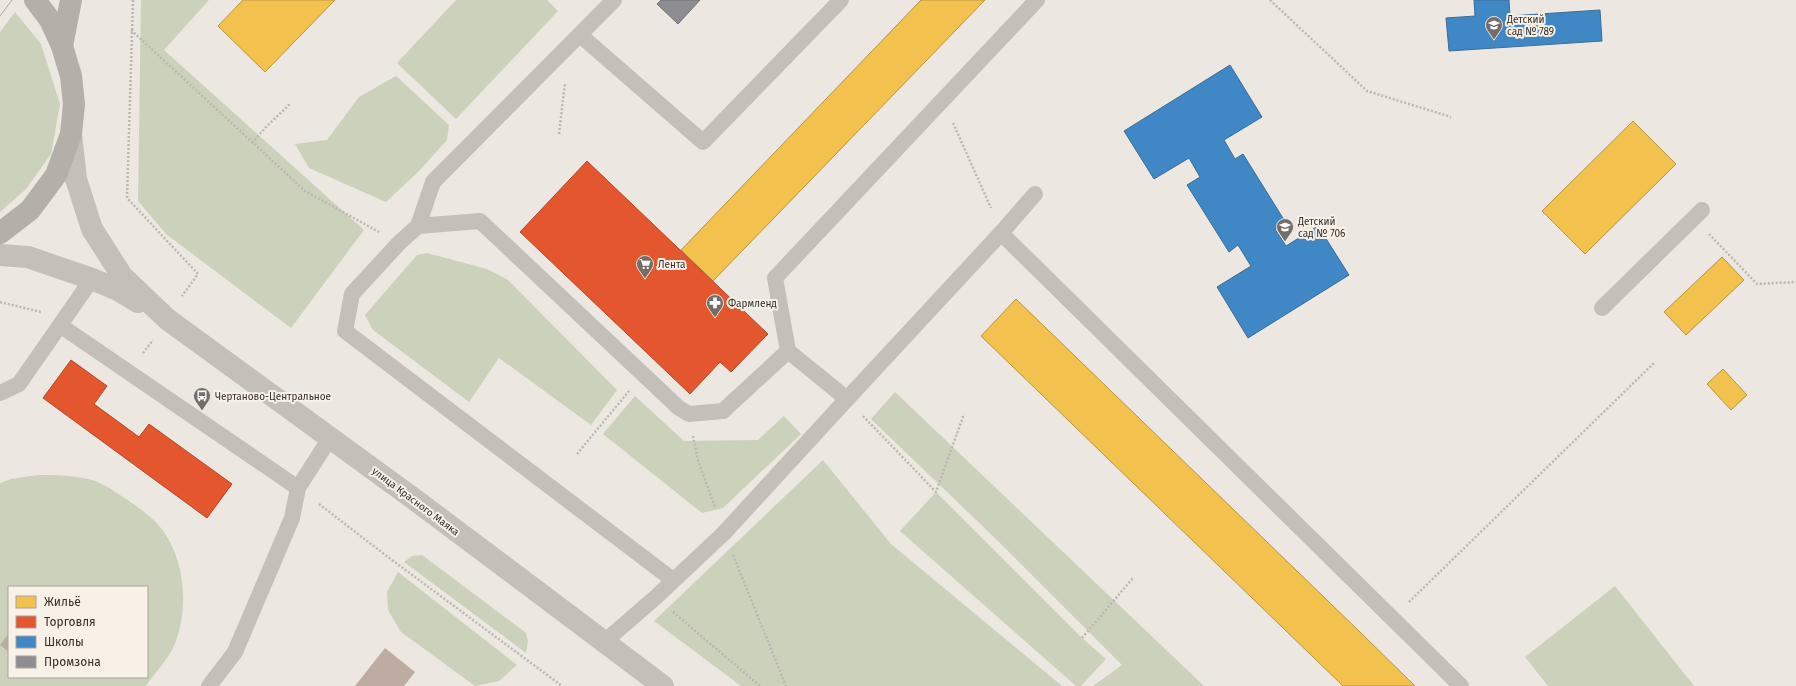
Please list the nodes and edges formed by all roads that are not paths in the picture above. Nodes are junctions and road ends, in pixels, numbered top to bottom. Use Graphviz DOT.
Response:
graph roads {
  1 [pos="35,0"];
  2 [pos="71,0"];
  3 [pos="614,0"];
  4 [pos="841,0"];
  5 [pos="1037,0"];
  6 [pos="575,40"];
  7 [pos="62,46"];
  8 [pos="71,134"];
  9 [pos="1035,194"];
  10 [pos="1698,214"];
  11 [pos="418,226"];
  12 [pos="0,233"];
  13 [pos="1001,233"];
  14 [pos="0,255"];
  15 [pos="92,279"];
  16 [pos="1602,308"];
  17 [pos="167,319"];
  18 [pos="61,326"];
  19 [pos="788,351"];
  20 [pos="0,393"];
  21 [pos="847,399"];
  22 [pos="330,438"];
  23 [pos="298,488"];
  24 [pos="673,580"];
  25 [pos="603,642"];
  26 [pos="210,686"];
  27 [pos="663,686"];
  28 [pos="1461,686"];
  1 -- 7 [label="main road"];
  2 -- 7 [label="main road"];
  3 -- 6 [label="lane"];
  4 -- 6 [label="lane"];
  5 -- 19 [label="lane"];
  6 -- 11 [label="lane"];
  7 -- 8 [label="main road"];
  8 -- 12 [label="main road"];
  8 -- 17 [label="street, улица Красного Маяка"];
  9 -- 13 [label="lane"];
  10 -- 16 [label="lane"];
  11 -- 19 [label="lane"];
  11 -- 24 [label="lane"];
  13 -- 21 [label="lane"];
  13 -- 28 [label="lane"];
  14 -- 15 [label="street, улица Красного Маяка"];
  15 -- 17 [label="street, улица Красного Маяка"];
  15 -- 18 [label="lane"];
  17 -- 22 [label="street, улица Красного Маяка"];
  18 -- 20 [label="lane"];
  18 -- 23 [label="lane"];
  19 -- 21 [label="lane"];
  21 -- 24 [label="lane"];
  22 -- 23 [label="lane"];
  22 -- 25 [label="street, улица Красного Маяка"];
  23 -- 26 [label="lane"];
  24 -- 25 [label="lane"];
  25 -- 27 [label="street, улица Красного Маяка"];
}
